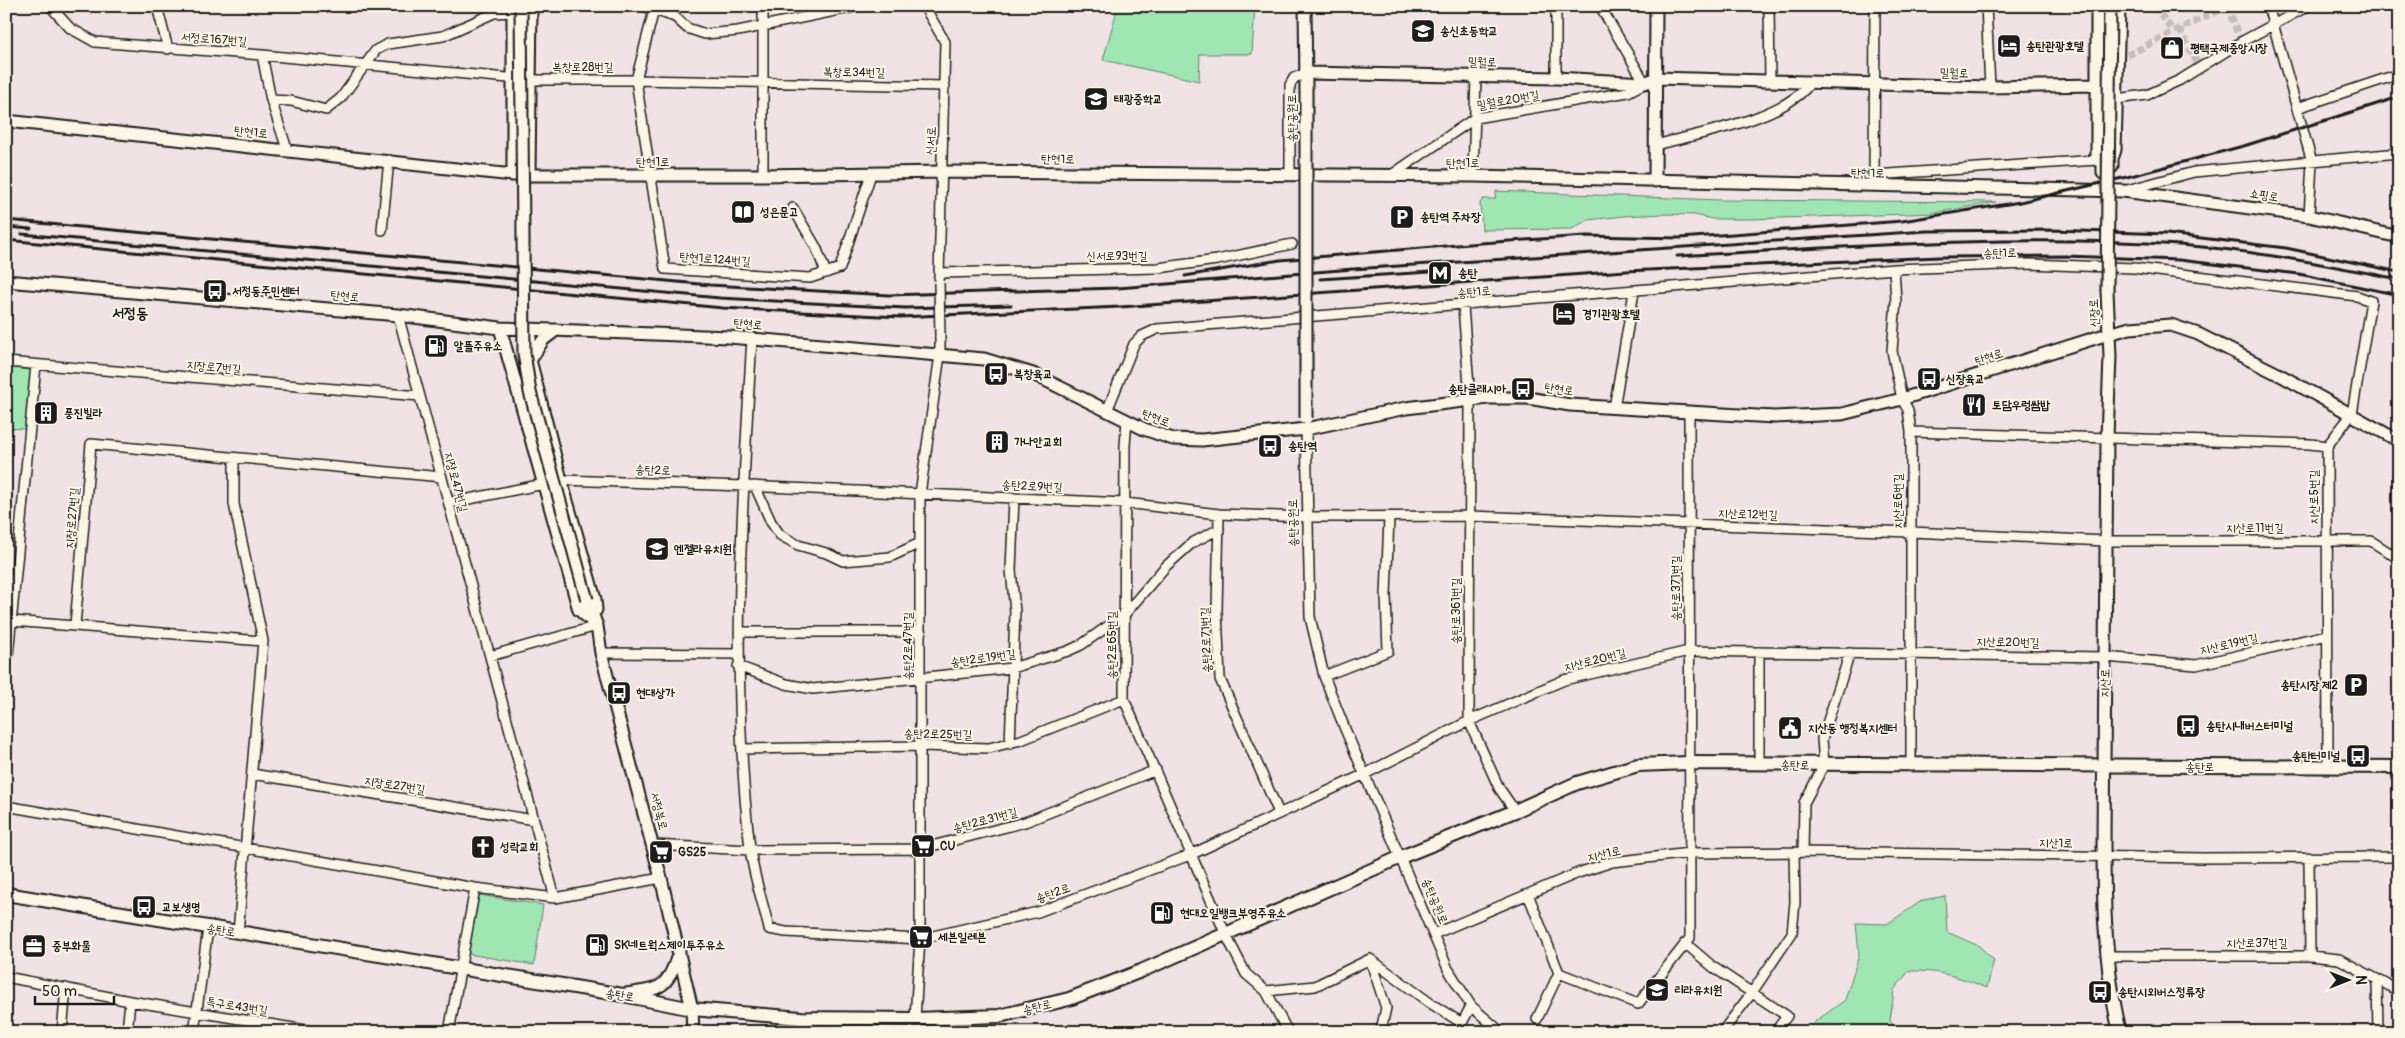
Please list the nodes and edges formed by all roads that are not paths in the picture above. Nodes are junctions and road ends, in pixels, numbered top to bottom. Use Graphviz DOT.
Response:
graph roads {
  1 [pos="50,6"];
  2 [pos="157,6"];
  3 [pos="530,6"];
  4 [pos="643,6"];
  5 [pos="763,6"];
  6 [pos="859,6"];
  7 [pos="924,6"];
  8 [pos="1304,6"];
  9 [pos="1556,6"];
  10 [pos="1600,6"];
  11 [pos="1656,6"];
  12 [pos="1769,6"];
  13 [pos="1874,6"];
  14 [pos="1986,6"];
  15 [pos="2097,6"];
  16 [pos="2110,6"];
  17 [pos="2119,6"];
  18 [pos="2268,6"];
  19 [pos="2308,6"];
  20 [pos="516,8"];
  21 [pos="655,8"];
  22 [pos="2274,23"];
  23 [pos="763,26"];
  24 [pos="168,49"];
  25 [pos="262,55"];
  26 [pos="366,64"];
  27 [pos="1306,73"];
  28 [pos="2399,74"];
  29 [pos="1476,76"];
  30 [pos="514,78"];
  31 [pos="1556,78"];
  32 [pos="1656,78"];
  33 [pos="530,80"];
  34 [pos="636,80"];
  35 [pos="1770,81"];
  36 [pos="762,83"];
  37 [pos="1645,83"];
  38 [pos="1810,83"];
  39 [pos="1875,84"];
  40 [pos="2096,85"];
  41 [pos="945,86"];
  42 [pos="1990,87"];
  43 [pos="2116,98"];
  44 [pos="271,100"];
  45 [pos="2297,108"];
  46 [pos="1475,118"];
  47 [pos="6,121"];
  48 [pos="1655,145"];
  49 [pos="286,149"];
  50 [pos="2399,153"];
  51 [pos="389,160"];
  52 [pos="2097,160"];
  53 [pos="2312,162"];
  54 [pos="943,172"];
  55 [pos="529,174"];
  56 [pos="872,174"];
  57 [pos="513,175"];
  58 [pos="763,175"];
  59 [pos="1290,175"];
  60 [pos="1874,175"];
  61 [pos="652,176"];
  62 [pos="1390,176"];
  63 [pos="1473,176"];
  64 [pos="1655,181"];
  65 [pos="1874,187"];
  66 [pos="2112,191"];
  67 [pos="793,208"];
  68 [pos="2309,216"];
  69 [pos="382,230"];
  70 [pos="2399,237"];
  71 [pos="1292,244"];
  72 [pos="1894,269"];
  73 [pos="939,273"];
  74 [pos="826,274"];
  75 [pos="6,280"];
  76 [pos="1634,292"];
  77 [pos="1464,306"];
  78 [pos="398,315"];
  79 [pos="500,328"];
  80 [pos="530,329"];
  81 [pos="556,330"];
  82 [pos="2108,334"];
  83 [pos="752,338"];
  84 [pos="940,355"];
  85 [pos="530,360"];
  86 [pos="6,362"];
  87 [pos="36,365"];
  88 [pos="420,396"];
  89 [pos="1470,400"];
  90 [pos="1902,400"];
  91 [pos="1614,408"];
  92 [pos="1107,411"];
  93 [pos="1689,412"];
  94 [pos="2352,414"];
  95 [pos="1127,421"];
  96 [pos="1306,424"];
  97 [pos="1911,432"];
  98 [pos="2107,438"];
  99 [pos="2399,442"];
  100 [pos="2327,446"];
  101 [pos="234,458"];
  102 [pos="442,477"];
  103 [pos="561,480"];
  104 [pos="544,484"];
  105 [pos="745,486"];
  106 [pos="755,486"];
  107 [pos="920,494"];
  108 [pos="1014,498"];
  109 [pos="448,503"];
  110 [pos="1125,504"];
  111 [pos="1219,514"];
  112 [pos="1469,516"];
  113 [pos="1307,517"];
  114 [pos="1389,517"];
  115 [pos="1688,524"];
  116 [pos="1219,529"];
  117 [pos="1911,532"];
  118 [pos="2106,541"];
  119 [pos="2327,541"];
  120 [pos="920,542"];
  121 [pos="2399,559"];
  122 [pos="11,582"];
  123 [pos="1124,615"];
  124 [pos="12,621"];
  125 [pos="75,625"];
  126 [pos="597,626"];
  127 [pos="739,632"];
  128 [pos="921,632"];
  129 [pos="2328,635"];
  130 [pos="263,641"];
  131 [pos="1689,651"];
  132 [pos="1759,652"];
  133 [pos="1850,652"];
  134 [pos="1911,652"];
  135 [pos="601,653"];
  136 [pos="738,654"];
  137 [pos="490,656"];
  138 [pos="2106,657"];
  139 [pos="738,666"];
  140 [pos="1012,668"];
  141 [pos="6,676"];
  142 [pos="1324,676"];
  143 [pos="921,677"];
  144 [pos="1124,699"];
  145 [pos="1469,721"];
  146 [pos="1010,744"];
  147 [pos="921,746"];
  148 [pos="742,749"];
  149 [pos="1688,763"];
  150 [pos="1759,764"];
  151 [pos="1824,765"];
  152 [pos="1911,766"];
  153 [pos="2104,767"];
  154 [pos="2328,768"];
  155 [pos="2399,768"];
  156 [pos="1156,770"];
  157 [pos="252,774"];
  158 [pos="1365,774"];
  159 [pos="6,806"];
  160 [pos="1515,812"];
  161 [pos="1279,813"];
  162 [pos="534,820"];
  163 [pos="653,846"];
  164 [pos="246,848"];
  165 [pos="920,849"];
  166 [pos="750,850"];
  167 [pos="1798,852"];
  168 [pos="1690,853"];
  169 [pos="1190,855"];
  170 [pos="2104,856"];
  171 [pos="1401,857"];
  172 [pos="2399,857"];
  173 [pos="2309,858"];
  174 [pos="661,878"];
  175 [pos="475,888"];
  176 [pos="6,894"];
  177 [pos="1528,894"];
  178 [pos="555,898"];
  179 [pos="208,928"];
  180 [pos="238,933"];
  181 [pos="1226,934"];
  182 [pos="1434,934"];
  183 [pos="920,939"];
  184 [pos="1688,940"];
  185 [pos="679,952"];
  186 [pos="2108,956"];
  187 [pos="2310,956"];
  188 [pos="1370,959"];
  189 [pos="459,968"];
  190 [pos="1559,974"];
  191 [pos="6,977"];
  192 [pos="2377,980"];
  193 [pos="66,988"];
  194 [pos="2399,990"];
  195 [pos="1266,991"];
  196 [pos="1751,994"];
  197 [pos="623,995"];
  198 [pos="130,1001"];
  199 [pos="1471,1006"];
  200 [pos="692,1009"];
  201 [pos="196,1012"];
  202 [pos="915,1019"];
  203 [pos="1537,1019"];
  204 [pos="1461,1027"];
  205 [pos="62,1032"];
  206 [pos="127,1032"];
  207 [pos="194,1032"];
  208 [pos="318,1032"];
  209 [pos="449,1032"];
  210 [pos="693,1032"];
  211 [pos="1288,1032"];
  212 [pos="1379,1032"];
  213 [pos="1501,1032"];
  214 [pos="1722,1032"];
  215 [pos="1775,1032"];
  216 [pos="2120,1032"];
  217 [pos="2378,1032"];
  1 -- 24 [label="street, 서정로167번길"];
  2 -- 24 [label="street, 서정로167번길"];
  3 -- 33 [label="street"];
  4 -- 21 [label="street"];
  5 -- 23 [label="street"];
  6 -- 23 [label="street"];
  7 -- 41 [label="street, 신서로"];
  8 -- 27 [label="street, 송탄공원로"];
  9 -- 31 [label="street"];
  10 -- 37 [label="street"];
  11 -- 32 [label="street"];
  12 -- 35 [label="street"];
  13 -- 39 [label="street"];
  14 -- 42 [label="street"];
  15 -- 40 [label="street"];
  16 -- 82 [label="street, 신장로, bridge"];
  17 -- 43 [label="street"];
  18 -- 22 [label="street"];
  19 -- 22 [label="street"];
  20 -- 26 [label="street"];
  20 -- 30 [label="street"];
  20 -- 126 [label="street, 서정북로, bridge"];
  21 -- 23 [label="street"];
  21 -- 34 [label="street"];
  22 -- 43 [label="street"];
  22 -- 45 [label="street"];
  23 -- 36 [label="street"];
  24 -- 25 [label="street, 서정로167번길"];
  25 -- 26 [label="street, 복창로28번길"];
  25 -- 44 [label="street, 서정로167번길"];
  26 -- 30 [label="street, 복창로28번길"];
  26 -- 44 [label="street"];
  27 -- 29 [label="street, 밀월로"];
  27 -- 59 [label="street"];
  27 -- 96 [label="street, 송탄공원로, bridge"];
  28 -- 45 [label="street"];
  29 -- 31 [label="street, 밀월로"];
  29 -- 46 [label="street"];
  30 -- 33 [label="street, 복창로28번길"];
  30 -- 57 [label="street"];
  31 -- 37 [label="street, 밀월로"];
  32 -- 35 [label="street, 밀월로"];
  32 -- 37 [label="street, 밀월로"];
  32 -- 48 [label="street"];
  33 -- 34 [label="street, 복창로28번길"];
  33 -- 55 [label="street"];
  34 -- 36 [label="street, 복창로28번길"];
  34 -- 61 [label="street"];
  35 -- 38 [label="street, 밀월로"];
  36 -- 41 [label="street, 복창로34번길"];
  36 -- 58 [label="street"];
  37 -- 46 [label="street, 밀월로20번길"];
  38 -- 39 [label="street, 밀월로"];
  38 -- 48 [label="street"];
  39 -- 42 [label="street, 밀월로"];
  39 -- 60 [label="street"];
  40 -- 42 [label="street, 밀월로"];
  40 -- 52 [label="street"];
  41 -- 54 [label="street, 신서로"];
  43 -- 66 [label="street"];
  44 -- 49 [label="street, 서정로167번길"];
  45 -- 53 [label="street"];
  46 -- 62 [label="street, 밀월로20번길"];
  46 -- 63 [label="street"];
  47 -- 49 [label="street, 탄현1로"];
  48 -- 64 [label="street"];
  49 -- 51 [label="street, 탄현1로"];
  50 -- 53 [label="street, 쇼핑로"];
  51 -- 57 [label="street, 탄현1로"];
  51 -- 69 [label="street"];
  52 -- 60 [label="street"];
  52 -- 66 [label="street"];
  53 -- 66 [label="street, 쇼핑로"];
  53 -- 68 [label="street"];
  54 -- 56 [label="street, 탄현1로"];
  54 -- 59 [label="street, 탄현1로"];
  54 -- 73 [label="street, 신서로"];
  55 -- 57 [label="street, 탄현1로"];
  55 -- 61 [label="street, 탄현1로"];
  56 -- 58 [label="street, 탄현1로"];
  56 -- 74 [label="street"];
  58 -- 61 [label="street, 탄현1로"];
  59 -- 62 [label="street, 탄현1로"];
  60 -- 65 [label="street"];
  61 -- 74 [label="street, 탄현1로124번길"];
  62 -- 63 [label="street, 탄현1로"];
  63 -- 64 [label="street, 탄현1로"];
  64 -- 65 [label="street, 탄현1로"];
  65 -- 66 [label="street, 탄현1로"];
  66 -- 68 [label="street, 쇼핑로"];
  67 -- 74 [label="street"];
  68 -- 70 [label="street, 쇼핑로"];
  71 -- 73 [label="street, 신서로93번길"];
  72 -- 76 [label="street, 송탄1로"];
  72 -- 90 [label="street"];
  72 -- 94 [label="street, 송탄1로"];
  73 -- 84 [label="street, 신서로, bridge"];
  75 -- 78 [label="street, 탄현로"];
  76 -- 77 [label="street, 송탄1로"];
  76 -- 91 [label="street"];
  77 -- 89 [label="street"];
  77 -- 92 [label="street, 송탄1로"];
  78 -- 79 [label="street, 탄현로"];
  78 -- 88 [label="street, 지장로47번길"];
  79 -- 80 [label="street, 탄현로"];
  79 -- 104 [label="street"];
  80 -- 81 [label="street, 탄현로"];
  80 -- 85 [label="street"];
  81 -- 83 [label="street, 탄현로"];
  81 -- 85 [label="street"];
  82 -- 90 [label="street, 탄현로"];
  82 -- 94 [label="street, 탄현로"];
  82 -- 98 [label="street, 지산로"];
  83 -- 84 [label="street, 탄현로"];
  83 -- 105 [label="street, 송탄2로"];
  84 -- 92 [label="street, 탄현로"];
  84 -- 107 [label="street, 송탄2로47번길"];
  85 -- 103 [label="street"];
  86 -- 87 [label="street, 지장로7번길"];
  87 -- 88 [label="street, 지장로7번길"];
  87 -- 122 [label="street"];
  88 -- 102 [label="street, 지장로47번길"];
  89 -- 91 [label="street, 탄현로"];
  89 -- 96 [label="street, 탄현로"];
  89 -- 112 [label="street, 송탄로361번길"];
  90 -- 93 [label="street, 탄현로"];
  90 -- 97 [label="street, 지산로6번길"];
  91 -- 93 [label="street, 탄현로"];
  92 -- 95 [label="street, 탄현로"];
  93 -- 115 [label="street, 송탄로371번길"];
  94 -- 99 [label="street, 탄현로"];
  94 -- 100 [label="street"];
  95 -- 96 [label="street, 탄현로"];
  95 -- 110 [label="street, 송탄2로65번길"];
  96 -- 113 [label="street, 송탄공원로"];
  97 -- 98 [label="street"];
  97 -- 117 [label="street, 지산로6번길"];
  98 -- 100 [label="street"];
  98 -- 118 [label="street, 지산로"];
  100 -- 119 [label="street, 지산로5번길"];
  101 -- 102 [label="street, 지장로27번길"];
  101 -- 125 [label="street, 지장로27번길"];
  101 -- 130 [label="street"];
  102 -- 109 [label="street, 지장로47번길"];
  103 -- 105 [label="street, 송탄2로"];
  103 -- 126 [label="street"];
  104 -- 109 [label="street"];
  104 -- 126 [label="street"];
  105 -- 106 [label="street, 송탄2로9번길"];
  105 -- 127 [label="street, 송탄2로"];
  106 -- 107 [label="street, 송탄2로9번길"];
  106 -- 120 [label="street"];
  107 -- 108 [label="street, 송탄2로9번길"];
  107 -- 120 [label="street, 송탄2로47번길"];
  108 -- 110 [label="street, 송탄2로9번길"];
  108 -- 140 [label="street"];
  109 -- 137 [label="street, 지장로47번길"];
  110 -- 111 [label="street, 송탄2로9번길"];
  110 -- 123 [label="street, 송탄2로65번길"];
  111 -- 113 [label="street, 송탄2로9번길"];
  111 -- 116 [label="street, 송탄2로71번길"];
  112 -- 114 [label="street, 지산로12번길"];
  112 -- 115 [label="street, 지산로12번길"];
  112 -- 145 [label="street, 송탄로361번길"];
  113 -- 114 [label="street, 지산로12번길"];
  113 -- 142 [label="street, 송탄공원로"];
  114 -- 142 [label="street"];
  115 -- 117 [label="street, 지산로12번길"];
  115 -- 131 [label="street, 송탄로371번길"];
  116 -- 123 [label="street, 송탄2로19번길"];
  116 -- 161 [label="street, 송탄2로71번길"];
  117 -- 118 [label="street, 지산로12번길"];
  117 -- 134 [label="street, 지산로6번길"];
  118 -- 119 [label="street, 지산로11번길"];
  118 -- 138 [label="street, 지산로"];
  119 -- 121 [label="street, 지산로11번길"];
  119 -- 129 [label="street, 지산로5번길"];
  120 -- 128 [label="street, 송탄2로47번길"];
  122 -- 124 [label="street"];
  123 -- 140 [label="street, 송탄2로19번길"];
  123 -- 144 [label="street, 송탄2로65번길"];
  124 -- 125 [label="street"];
  124 -- 141 [label="street"];
  125 -- 130 [label="street"];
  126 -- 135 [label="street, 서정북로"];
  126 -- 137 [label="street"];
  127 -- 128 [label="street"];
  127 -- 136 [label="street, 송탄2로"];
  128 -- 143 [label="street, 송탄2로47번길"];
  129 -- 138 [label="street, 지산로19번길"];
  129 -- 154 [label="street, 지산로5번길"];
  130 -- 157 [label="street"];
  131 -- 132 [label="street, 지산로20번길"];
  131 -- 145 [label="street, 지산로20번길"];
  131 -- 149 [label="street, 송탄로371번길"];
  132 -- 133 [label="street, 지산로20번길"];
  132 -- 150 [label="street"];
  133 -- 134 [label="street, 지산로20번길"];
  133 -- 151 [label="street"];
  134 -- 138 [label="street, 지산로20번길"];
  134 -- 152 [label="street, 지산로6번길"];
  135 -- 136 [label="street"];
  135 -- 163 [label="street, 서정북로"];
  136 -- 139 [label="street, 송탄2로"];
  137 -- 162 [label="street, 지장로47번길"];
  138 -- 153 [label="street, 지산로"];
  139 -- 143 [label="street, 송탄2로19번길"];
  139 -- 148 [label="street, 송탄2로"];
  140 -- 143 [label="street, 송탄2로19번길"];
  140 -- 146 [label="street"];
  142 -- 158 [label="street, 송탄공원로"];
  143 -- 147 [label="street, 송탄2로47번길"];
  144 -- 146 [label="street, 송탄2로25번길"];
  144 -- 156 [label="street, 송탄2로65번길"];
  145 -- 158 [label="street, 지산로20번길"];
  145 -- 160 [label="street, 송탄로361번길"];
  146 -- 147 [label="street, 송탄2로25번길"];
  147 -- 148 [label="street, 송탄2로25번길"];
  147 -- 165 [label="street, 송탄2로47번길"];
  148 -- 166 [label="street, 송탄2로"];
  149 -- 150 [label="main road, 송탄로"];
  149 -- 160 [label="main road, 송탄로"];
  149 -- 168 [label="street"];
  150 -- 151 [label="main road, 송탄로"];
  151 -- 152 [label="main road, 송탄로"];
  151 -- 167 [label="street"];
  152 -- 153 [label="main road, 송탄로"];
  153 -- 154 [label="main road, 송탄로"];
  153 -- 170 [label="main road, 지산로"];
  154 -- 155 [label="main road, 송탄로"];
  156 -- 165 [label="street, 송탄2로31번길"];
  156 -- 169 [label="street, 송탄2로65번길"];
  157 -- 162 [label="street, 지장로27번길"];
  157 -- 164 [label="street"];
  158 -- 161 [label="street, 송탄2로"];
  158 -- 171 [label="street, 송탄공원로"];
  159 -- 164 [label="street"];
  160 -- 171 [label="main road, 송탄로"];
  161 -- 169 [label="street, 송탄2로"];
  162 -- 178 [label="street, 지장로47번길"];
  163 -- 166 [label="street"];
  163 -- 174 [label="street, 서정북로"];
  164 -- 175 [label="street"];
  164 -- 180 [label="street"];
  165 -- 166 [label="street, 송탄2로31번길"];
  165 -- 183 [label="street, 송탄2로47번길"];
  166 -- 183 [label="street, 송탄2로"];
  167 -- 168 [label="street, 지산1로"];
  167 -- 170 [label="street, 지산1로"];
  167 -- 196 [label="street"];
  168 -- 177 [label="street, 지산1로"];
  168 -- 184 [label="street"];
  169 -- 181 [label="street"];
  169 -- 183 [label="street, 송탄2로"];
  170 -- 173 [label="street, 지산1로"];
  170 -- 186 [label="main road, 지산로"];
  171 -- 181 [label="main road, 송탄로"];
  171 -- 182 [label="street, 송탄공원로"];
  172 -- 173 [label="street, 지산1로"];
  173 -- 187 [label="street"];
  174 -- 178 [label="street"];
  174 -- 185 [label="street, 서정북로"];
  175 -- 178 [label="street"];
  175 -- 189 [label="street"];
  176 -- 179 [label="main road, 송탄로"];
  177 -- 182 [label="street, 지산1로"];
  177 -- 190 [label="street"];
  179 -- 180 [label="main road, 송탄로"];
  179 -- 201 [label="street"];
  180 -- 189 [label="main road, 송탄로"];
  181 -- 195 [label="street"];
  181 -- 202 [label="main road, 송탄로"];
  182 -- 199 [label="street, 송탄공원로"];
  183 -- 202 [label="street"];
  184 -- 190 [label="street"];
  184 -- 196 [label="street"];
  185 -- 197 [label="street"];
  185 -- 200 [label="street, 서정북로"];
  186 -- 187 [label="street, 지산로37번길"];
  186 -- 216 [label="main road, 지산로"];
  187 -- 192 [label="street, 지산로37번길"];
  188 -- 195 [label="street"];
  188 -- 204 [label="street"];
  188 -- 212 [label="street"];
  189 -- 197 [label="main road, 송탄로"];
  189 -- 209 [label="street"];
  190 -- 203 [label="street"];
  191 -- 193 [label="street, 특구로43번길"];
  192 -- 194 [label="street, 지산로37번길"];
  192 -- 217 [label="street"];
  193 -- 198 [label="street, 특구로43번길"];
  193 -- 205 [label="street"];
  195 -- 211 [label="street"];
  196 -- 214 [label="street"];
  196 -- 215 [label="street"];
  197 -- 200 [label="main road, 송탄로"];
  198 -- 201 [label="street, 특구로43번길"];
  198 -- 206 [label="street"];
  199 -- 204 [label="street"];
  199 -- 213 [label="street, 송탄공원로"];
  200 -- 202 [label="main road, 송탄로"];
  200 -- 210 [label="street, 서정북로"];
  201 -- 207 [label="street"];
  201 -- 208 [label="street, 특구로43번길"];
}
